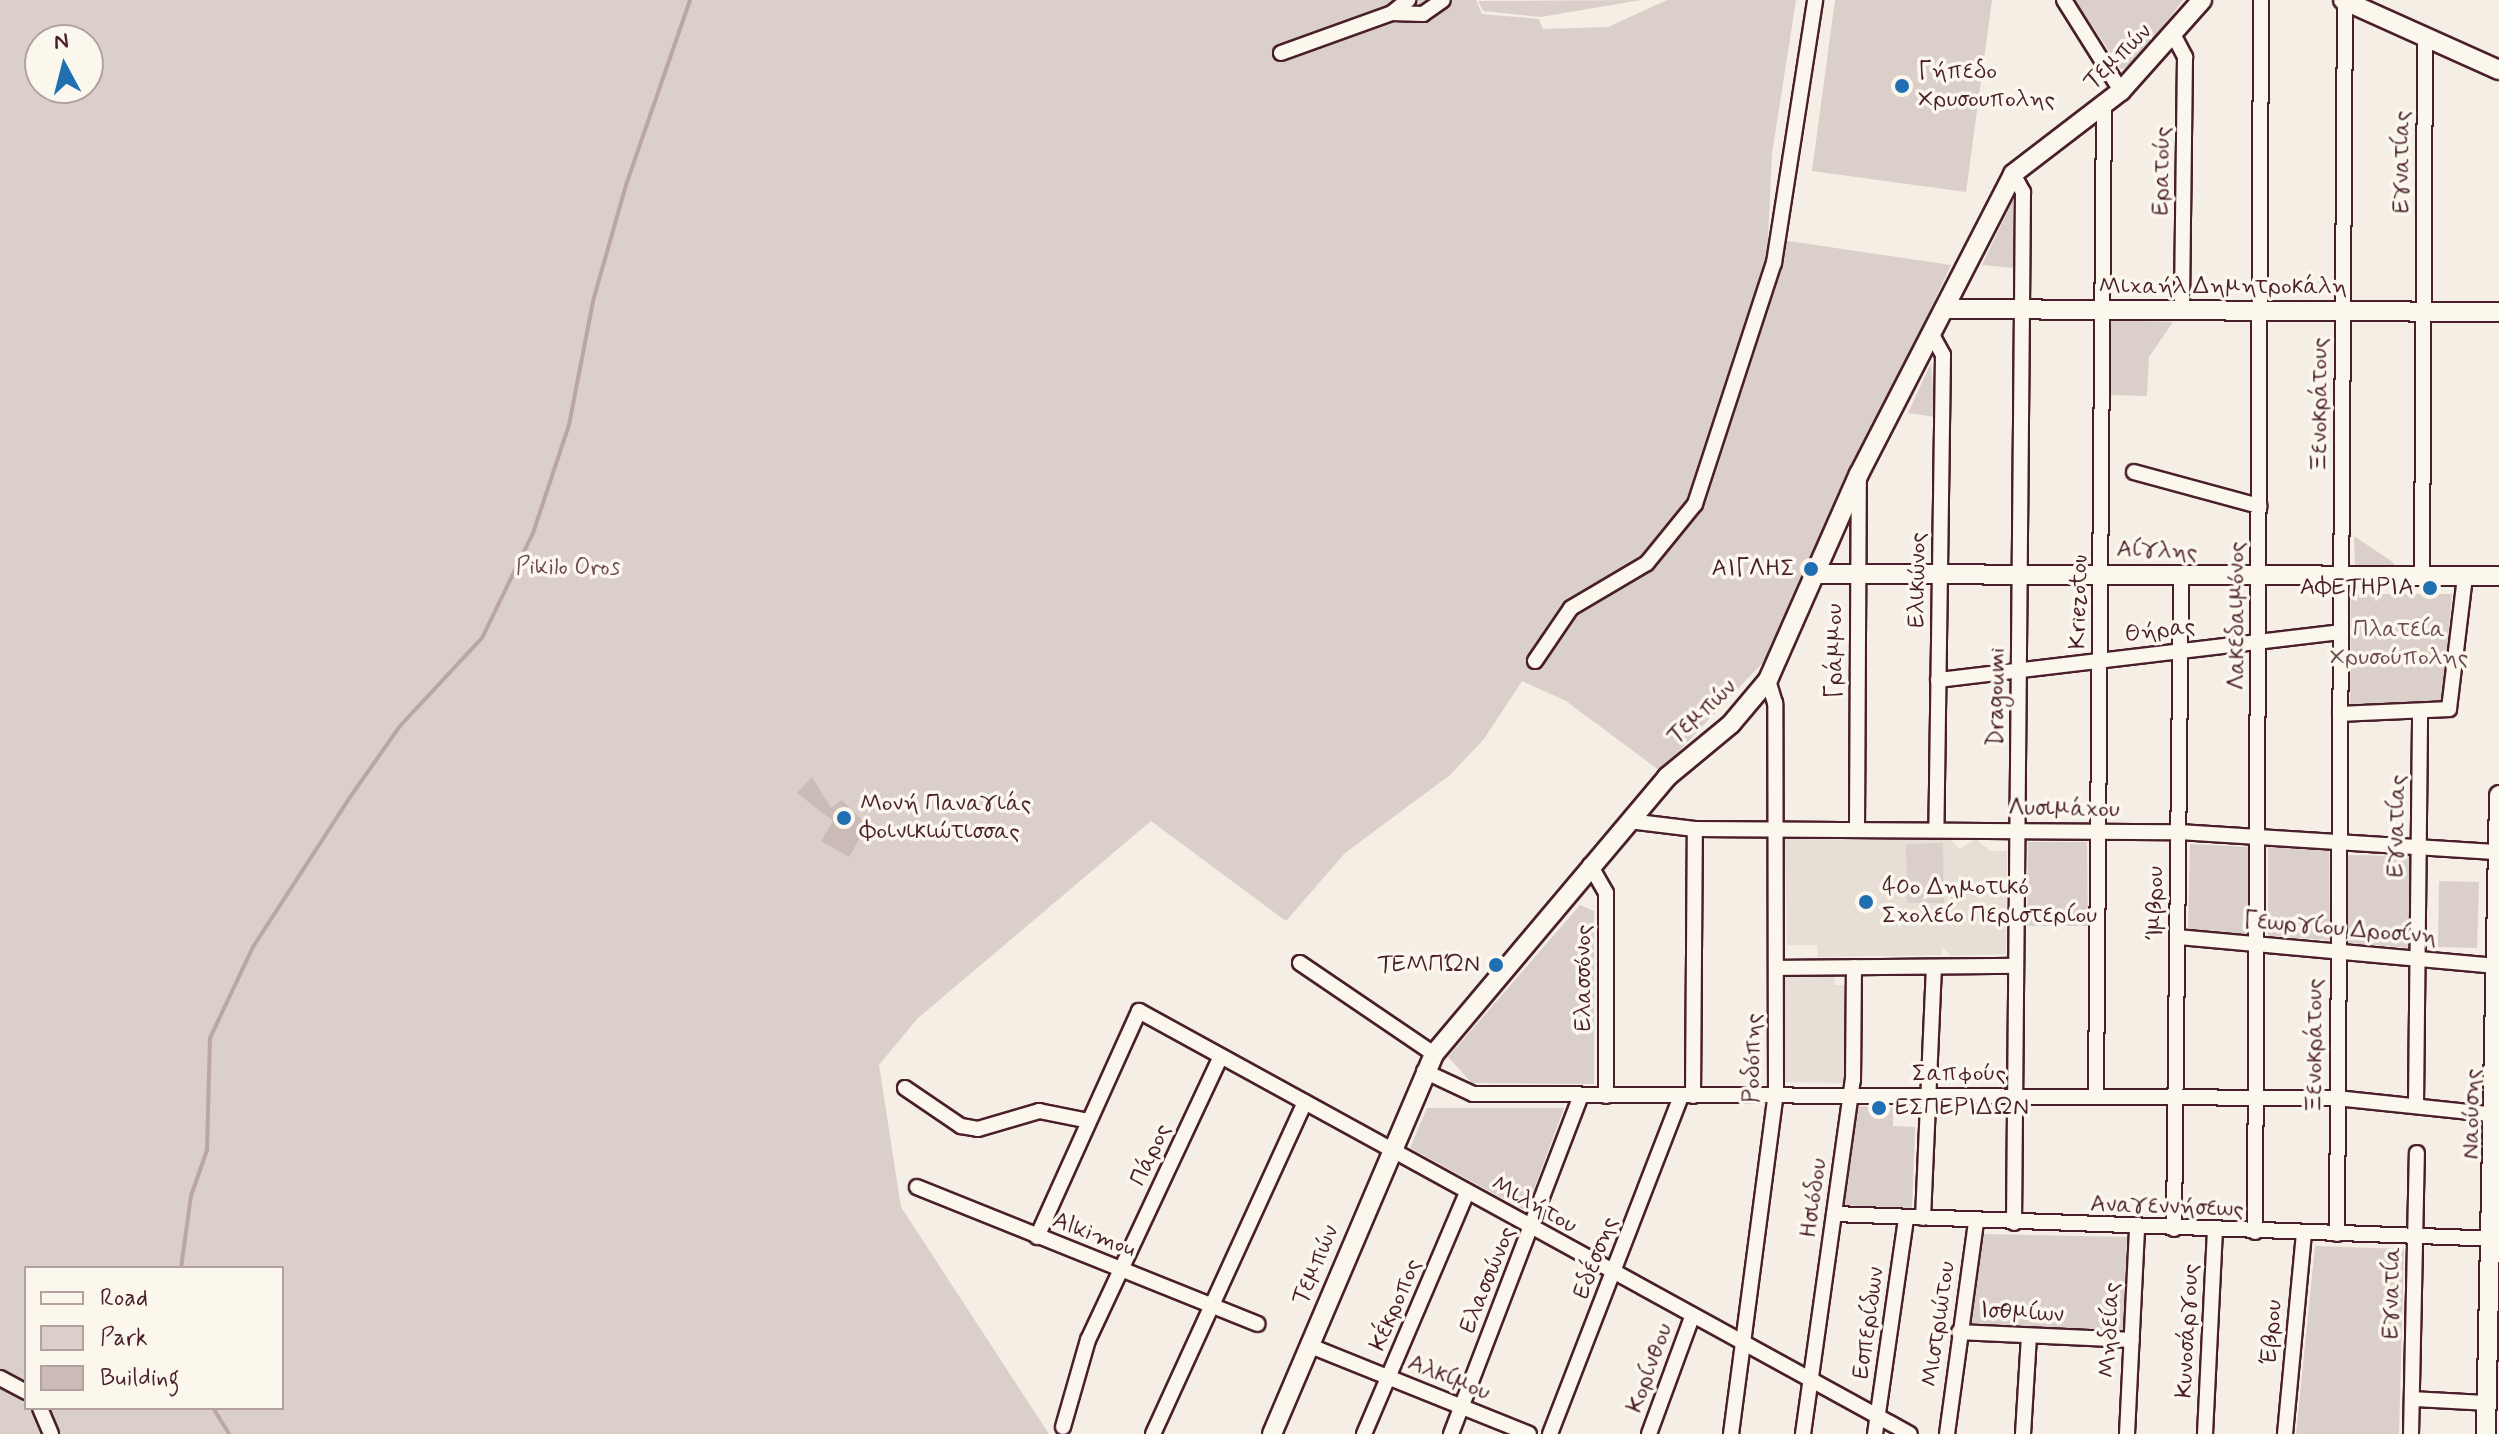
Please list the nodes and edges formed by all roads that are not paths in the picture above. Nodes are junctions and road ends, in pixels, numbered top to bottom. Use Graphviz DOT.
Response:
graph roads {
  1 [pos="1408,0"];
  2 [pos="1443,0"];
  3 [pos="1815,0"];
  4 [pos="2064,0"];
  5 [pos="2202,0"];
  6 [pos="2261,0"];
  7 [pos="2344,1"];
  8 [pos="1392,13"];
  9 [pos="2174,36"];
  10 [pos="2425,37"];
  11 [pos="1281,53"];
  12 [pos="2499,70"];
  13 [pos="2121,91"];
  14 [pos="2104,106"];
  15 [pos="2013,174"];
  16 [pos="1946,309"];
  17 [pos="2022,310"];
  18 [pos="2102,310"];
  19 [pos="2182,310"];
  20 [pos="2262,311"];
  21 [pos="2342,311"];
  22 [pos="2423,312"];
  23 [pos="2499,312"];
  24 [pos="1932,335"];
  25 [pos="2134,472"];
  26 [pos="1859,474"];
  27 [pos="2259,506"];
  28 [pos="1940,573"];
  29 [pos="2019,573"];
  30 [pos="1814,574"];
  31 [pos="1858,574"];
  32 [pos="2101,574"];
  33 [pos="2341,575"];
  34 [pos="2422,575"];
  35 [pos="2259,576"];
  36 [pos="2465,576"];
  37 [pos="2499,576"];
  38 [pos="2181,577"];
  39 [pos="2339,632"];
  40 [pos="2259,642"];
  41 [pos="2181,651"];
  42 [pos="1535,661"];
  43 [pos="2100,661"];
  44 [pos="2021,670"];
  45 [pos="1768,680"];
  46 [pos="1938,680"];
  47 [pos="2420,712"];
  48 [pos="2340,714"];
  49 [pos="2499,795"];
  50 [pos="1629,821"];
  51 [pos="1695,829"];
  52 [pos="1857,829"];
  53 [pos="1776,830"];
  54 [pos="1936,830"];
  55 [pos="2017,830"];
  56 [pos="2097,831"];
  57 [pos="2178,832"];
  58 [pos="2259,839"];
  59 [pos="2338,843"];
  60 [pos="2419,847"];
  61 [pos="2499,852"];
  62 [pos="1590,865"];
  63 [pos="2178,937"];
  64 [pos="2258,944"];
  65 [pos="2337,950"];
  66 [pos="2417,958"];
  67 [pos="1300,963"];
  68 [pos="2015,966"];
  69 [pos="2498,966"];
  70 [pos="1854,967"];
  71 [pos="1934,967"];
  72 [pos="1776,968"];
  73 [pos="1434,1054"];
  74 [pos="1220,1058"];
  75 [pos="1424,1071"];
  76 [pos="905,1088"];
  77 [pos="1776,1094"];
  78 [pos="1581,1096"];
  79 [pos="1606,1096"];
  80 [pos="1687,1096"];
  81 [pos="1851,1096"];
  82 [pos="1933,1096"];
  83 [pos="2016,1096"];
  84 [pos="2096,1097"];
  85 [pos="2175,1098"];
  86 [pos="2256,1098"];
  87 [pos="2336,1098"];
  88 [pos="1305,1102"];
  89 [pos="2416,1104"];
  90 [pos="2498,1114"];
  91 [pos="1089,1121"];
  92 [pos="1391,1148"];
  93 [pos="2417,1153"];
  94 [pos="917,1187"];
  95 [pos="1467,1192"];
  96 [pos="1834,1214"];
  97 [pos="1906,1218"];
  98 [pos="1923,1218"];
  99 [pos="1976,1221"];
  100 [pos="2014,1223"];
  101 [pos="2137,1228"];
  102 [pos="1532,1229"];
  103 [pos="2174,1229"];
  104 [pos="2215,1230"];
  105 [pos="2255,1232"];
  106 [pos="2304,1234"];
  107 [pos="2337,1234"];
  108 [pos="2415,1236"];
  109 [pos="1037,1237"];
  110 [pos="2497,1239"];
  111 [pos="1123,1269"];
  112 [pos="1614,1274"];
  113 [pos="1209,1303"];
  114 [pos="1692,1317"];
  115 [pos="1257,1324"];
  116 [pos="1959,1332"];
  117 [pos="2029,1336"];
  118 [pos="2132,1340"];
  119 [pos="1743,1343"];
  120 [pos="1308,1345"];
  121 [pos="1389,1377"];
  122 [pos="0,1378"];
  123 [pos="1811,1380"];
  124 [pos="24,1391"];
  125 [pos="2413,1399"];
  126 [pos="2493,1403"];
  127 [pos="1462,1405"];
  128 [pos="41,1410"];
  129 [pos="1877,1416"];
  130 [pos="1063,1427"];
  131 [pos="51,1434"];
  132 [pos="1153,1434"];
  133 [pos="1272,1434"];
  134 [pos="1364,1434"];
  135 [pos="1451,1434"];
  136 [pos="1529,1434"];
  137 [pos="1550,1434"];
  138 [pos="1649,1434"];
  139 [pos="1731,1434"];
  140 [pos="1803,1434"];
  141 [pos="1875,1434"];
  142 [pos="1910,1434"];
  143 [pos="1947,1434"];
  144 [pos="2023,1434"];
  145 [pos="2127,1434"];
  146 [pos="2205,1434"];
  147 [pos="2285,1434"];
  148 [pos="2411,1434"];
  149 [pos="2486,1434"];
  1 -- 8 [label="street"];
  2 -- 8 [label="street"];
  3 -- 42 [label="street"];
  4 -- 13 [label="street"];
  5 -- 9 [label="street, Τεμπών"];
  6 -- 20 [label="street, Λακεδαιμόνος"];
  7 -- 10 [label="street"];
  7 -- 21 [label="street, Ξενοκράτους"];
  8 -- 11 [label="street"];
  9 -- 13 [label="street, Τεμπών"];
  9 -- 19 [label="street, Ερατούς"];
  10 -- 12 [label="street"];
  10 -- 22 [label="street, Εγνατίας"];
  13 -- 14 [label="street, Τεμπών"];
  14 -- 15 [label="street, Τεμπών"];
  14 -- 18 [label="street, Kriezotou"];
  15 -- 16 [label="street, Τεμπών"];
  15 -- 17 [label="street, Dragoumi"];
  16 -- 17 [label="street, Μιχαήλ Δημητροκάλη"];
  16 -- 24 [label="street, Τεμπών"];
  17 -- 18 [label="street, Μιχαήλ Δημητροκάλη"];
  17 -- 29 [label="street, Dragoumi"];
  18 -- 19 [label="street, Μιχαήλ Δημητροκάλη"];
  18 -- 32 [label="street, Kriezotou"];
  19 -- 20 [label="street, Μιχαήλ Δημητροκάλη"];
  20 -- 21 [label="street, Μιχαήλ Δημητροκάλη"];
  20 -- 27 [label="street, Λακεδαιμόνος"];
  21 -- 22 [label="street, Μιχαήλ Δημητροκάλη"];
  21 -- 33 [label="street, Ξενοκράτους"];
  22 -- 23 [label="street, Μιχαήλ Δημητροκάλη"];
  22 -- 34 [label="street, Εγνατίας"];
  24 -- 26 [label="street, Τεμπών"];
  24 -- 28 [label="street, Ελικώνος"];
  25 -- 27 [label="street"];
  26 -- 30 [label="street, Τεμπών"];
  26 -- 31 [label="street, Γράμμου"];
  27 -- 35 [label="street, Λακεδαιμόνος"];
  28 -- 29 [label="street, Αίγλης"];
  28 -- 31 [label="street, Αίγλης"];
  28 -- 46 [label="street, Ελικώνος"];
  29 -- 32 [label="street, Αίγλης"];
  29 -- 44 [label="street, Dragoumi"];
  30 -- 31 [label="street, Αίγλης"];
  30 -- 45 [label="street, Τεμπών"];
  31 -- 52 [label="street, Γράμμου"];
  32 -- 38 [label="street, Αίγλης"];
  32 -- 43 [label="street, Kriezotou"];
  33 -- 34 [label="street, Αίγλης"];
  33 -- 35 [label="street, Αίγλης"];
  33 -- 39 [label="street, Ξενοκράτους"];
  34 -- 36 [label="street, Αίγλης"];
  35 -- 38 [label="street, Αίγλης"];
  35 -- 40 [label="street, Λακεδαιμόνος"];
  36 -- 37 [label="street, Αίγλης"];
  36 -- 47 [label="street"];
  38 -- 41 [label="street, Ίμβρου"];
  39 -- 40 [label="street, Θήρας"];
  39 -- 48 [label="street, Ξενοκράτους"];
  40 -- 41 [label="street, Θήρας"];
  40 -- 58 [label="street, Λακεδαιμόνος"];
  41 -- 43 [label="street, Θήρας"];
  41 -- 57 [label="street, Ίμβρου"];
  43 -- 44 [label="street, Θήρας"];
  43 -- 56 [label="street, Kriezotou"];
  44 -- 46 [label="street, Θήρας"];
  44 -- 55 [label="street, Dragoumi"];
  45 -- 50 [label="street, Τεμπών"];
  45 -- 53 [label="street, Ροδόπης"];
  46 -- 54 [label="street, Ελικώνος"];
  47 -- 48 [label="street"];
  47 -- 60 [label="street, Εγνατίας"];
  48 -- 59 [label="street, Ξενοκράτους"];
  49 -- 61 [label="street, Ναούσης"];
  50 -- 51 [label="street, Λυσιμάχου"];
  50 -- 62 [label="street, Τεμπών"];
  51 -- 53 [label="street, Λυσιμάχου"];
  51 -- 80 [label="street, Εδέσσης"];
  52 -- 53 [label="street, Λυσιμάχου"];
  52 -- 54 [label="street, Λυσιμάχου"];
  53 -- 72 [label="street, Ροδόπης"];
  54 -- 55 [label="street, Λυσιμάχου"];
  55 -- 56 [label="street, Λυσιμάχου"];
  55 -- 68 [label="street, Dragoumi"];
  56 -- 57 [label="street, Λυσιμάχου"];
  56 -- 84 [label="street, Kriezotou"];
  57 -- 58 [label="street, Λυσιμάχου"];
  57 -- 63 [label="street, Ίμβρου"];
  58 -- 59 [label="street, Λυσιμάχου"];
  58 -- 64 [label="street, Λακεδαιμόνος"];
  59 -- 60 [label="street, Λυσιμάχου"];
  59 -- 65 [label="street, Ξενοκράτους"];
  60 -- 61 [label="street, Λυσιμάχου"];
  60 -- 66 [label="street, Εγνατίας"];
  61 -- 69 [label="street, Ναούσης"];
  62 -- 73 [label="street, Τεμπών"];
  62 -- 79 [label="street, Ελασσόνος"];
  63 -- 64 [label="street, Γεωργίου Δροσίνη"];
  63 -- 85 [label="street, Ίμβρου"];
  64 -- 65 [label="street, Γεωργίου Δροσίνη"];
  64 -- 86 [label="street, Λακεδαιμόνος"];
  65 -- 66 [label="street, Γεωργίου Δροσίνη"];
  65 -- 87 [label="street, Ξενοκράτους"];
  66 -- 69 [label="street, Γεωργίου Δροσίνη"];
  66 -- 89 [label="street, Εγνατίας"];
  67 -- 73 [label="street"];
  68 -- 71 [label="street"];
  68 -- 83 [label="street, Dragoumi"];
  69 -- 90 [label="street, Ναούσης"];
  70 -- 71 [label="street"];
  70 -- 72 [label="street"];
  70 -- 81 [label="street, Ησιόδου"];
  71 -- 82 [label="street"];
  72 -- 77 [label="street, Ροδόπης"];
  73 -- 75 [label="street, Τεμπών"];
  74 -- 88 [label="street, Μιλήτου"];
  74 -- 91 [label="street, Μιλήτου"];
  74 -- 111 [label="street, Πάρος"];
  75 -- 78 [label="street, Σαπφούς"];
  75 -- 92 [label="street, Τεμπών"];
  76 -- 91 [label="street"];
  77 -- 80 [label="street, Σαπφούς"];
  77 -- 81 [label="street, Σαπφούς"];
  77 -- 119 [label="street, Ροδόπης"];
  78 -- 79 [label="street, Σαπφούς"];
  78 -- 102 [label="street, Ελασσώνος"];
  79 -- 80 [label="street, Σαπφούς"];
  80 -- 112 [label="street, Εδέσσης"];
  81 -- 82 [label="street, Σαπφούς"];
  81 -- 96 [label="street, Ησιόδου"];
  82 -- 83 [label="street, Σαπφούς"];
  82 -- 98 [label="street"];
  83 -- 84 [label="street, Σαπφούς"];
  83 -- 100 [label="street, Dragoumi"];
  84 -- 85 [label="street, Σαπφούς"];
  85 -- 86 [label="street, Σαπφούς"];
  85 -- 103 [label="street, Ίμβρου"];
  86 -- 87 [label="street, Σαπφούς"];
  86 -- 105 [label="street, Λακεδαιμόνος"];
  87 -- 89 [label="street, Σαπφούς"];
  87 -- 107 [label="street, Ξενοκράτους"];
  88 -- 92 [label="street, Μιλήτου"];
  88 -- 113 [label="street"];
  89 -- 90 [label="street, Σαπφούς"];
  90 -- 110 [label="street, Ναούσης"];
  91 -- 109 [label="street"];
  92 -- 95 [label="street, Μιλήτου"];
  92 -- 120 [label="street, Τεμπών"];
  93 -- 108 [label="street, Εγνατία"];
  94 -- 109 [label="street, Alkimou"];
  95 -- 102 [label="street, Μιλήτου"];
  95 -- 121 [label="street, Κέκροπος"];
  96 -- 97 [label="street, Αναγεννήσεως"];
  96 -- 123 [label="street, Ησιόδου"];
  97 -- 98 [label="street, Αναγεννήσεως"];
  97 -- 129 [label="street, Εσπερίδων"];
  98 -- 99 [label="street, Αναγεννήσεως"];
  99 -- 100 [label="street, Αναγεννήσεως"];
  99 -- 116 [label="street, Μιστριώτου"];
  100 -- 101 [label="street, Αναγεννήσεως"];
  101 -- 103 [label="street, Αναγεννήσεως"];
  101 -- 118 [label="street, Μηδείας"];
  102 -- 112 [label="street, Μιλήτου"];
  102 -- 127 [label="street, Ελασσώνος"];
  103 -- 104 [label="street, Αναγεννήσεως"];
  104 -- 105 [label="street, Αναγεννήσεως"];
  104 -- 146 [label="street, Κυνοσάργους"];
  105 -- 106 [label="street, Αναγεννήσεως"];
  106 -- 107 [label="street, Αναγεννήσεως"];
  106 -- 147 [label="street, Έβρου"];
  107 -- 108 [label="street, Αναγεννήσεως"];
  108 -- 110 [label="street, Αναγεννήσεως"];
  108 -- 125 [label="street, Εγνατία"];
  109 -- 111 [label="street, Alkimou"];
  110 -- 126 [label="street, Ναούσης"];
  111 -- 113 [label="street, Alkimou"];
  111 -- 130 [label="street, Πάρος"];
  112 -- 114 [label="street, Μιλήτου"];
  112 -- 137 [label="street, Εδέσσης"];
  113 -- 115 [label="street, Alkimou"];
  113 -- 132 [label="street"];
  114 -- 119 [label="street, Μιλήτου"];
  114 -- 138 [label="street, Κορίνθου"];
  116 -- 117 [label="street, Ισθμίων"];
  116 -- 143 [label="street, Μιστριώτου"];
  117 -- 118 [label="street, Ισθμίων"];
  117 -- 144 [label="street"];
  118 -- 145 [label="street, Μηδείας"];
  119 -- 123 [label="street, Μιλήτου"];
  119 -- 139 [label="street, Ροδόπης"];
  120 -- 121 [label="street, Αλκίμου"];
  120 -- 133 [label="street, Τεμπών"];
  121 -- 127 [label="street, Αλκίμου"];
  121 -- 134 [label="street, Κέκροπος"];
  122 -- 124 [label="street"];
  123 -- 129 [label="street, Μιλήτου"];
  123 -- 140 [label="street, Ησιόδου"];
  125 -- 126 [label="street"];
  125 -- 148 [label="street, Εγνατία"];
  126 -- 149 [label="street, Ναούσης"];
  127 -- 135 [label="street, Ελασσώνος"];
  127 -- 136 [label="street, Αλκίμου"];
  128 -- 131 [label="street"];
  129 -- 141 [label="street, Εσπερίδων"];
  129 -- 142 [label="street, Μιλήτου"];
}
